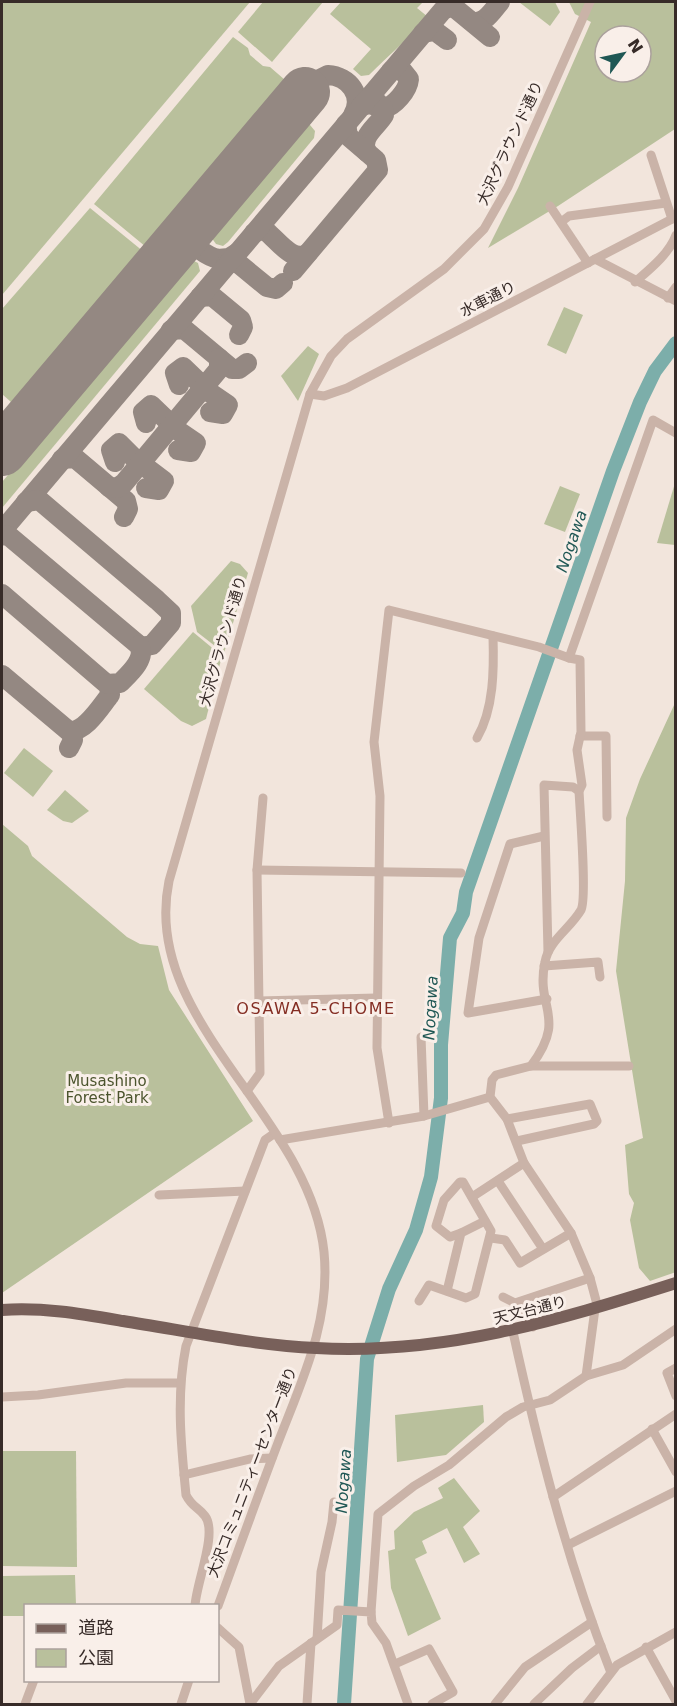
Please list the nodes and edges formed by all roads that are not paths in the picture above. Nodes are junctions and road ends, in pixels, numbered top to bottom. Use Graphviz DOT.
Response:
graph roads {
  1 [pos="590,2"];
  2 [pos="651,155"];
  3 [pos="666,202"];
  4 [pos="550,206"];
  5 [pos="674,218"];
  6 [pos="561,222"];
  7 [pos="675,235"];
  8 [pos="592,261"];
  9 [pos="635,282"];
  10 [pos="675,287"];
  11 [pos="672,299"];
  12 [pos="310,394"];
  13 [pos="675,434"];
  14 [pos="493,636"];
  15 [pos="568,657"];
  16 [pos="580,736"];
  17 [pos="477,738"];
  18 [pos="579,791"];
  19 [pos="263,798"];
  20 [pos="607,817"];
  21 [pos="544,836"];
  22 [pos="256,870"];
  23 [pos="378,870"];
  24 [pos="461,873"];
  25 [pos="548,952"];
  26 [pos="544,966"];
  27 [pos="600,977"];
  28 [pos="376,998"];
  29 [pos="547,999"];
  30 [pos="259,1001"];
  31 [pos="421,1036"];
  32 [pos="531,1066"];
  33 [pos="629,1066"];
  34 [pos="247,1091"];
  35 [pos="490,1098"];
  36 [pos="424,1116"];
  37 [pos="507,1119"];
  38 [pos="388,1123"];
  39 [pos="277,1136"];
  40 [pos="517,1141"];
  41 [pos="524,1163"];
  42 [pos="498,1181"];
  43 [pos="245,1191"];
  44 [pos="159,1195"];
  45 [pos="472,1197"];
  46 [pos="485,1221"];
  47 [pos="461,1233"];
  48 [pos="571,1233"];
  49 [pos="491,1238"];
  50 [pos="543,1249"];
  51 [pos="590,1278"];
  52 [pos="675,1283"];
  53 [pos="447,1291"];
  54 [pos="503,1297"];
  55 [pos="419,1301"];
  56 [pos="515,1303"];
  57 [pos="596,1309"];
  58 [pos="2,1310"];
  59 [pos="533,1327"];
  60 [pos="675,1329"];
  61 [pos="191,1332"];
  62 [pos="513,1332"];
  63 [pos="315,1348"];
  64 [pos="675,1368"];
  65 [pos="586,1376"];
  66 [pos="180,1383"];
  67 [pos="675,1396"];
  68 [pos="2,1397"];
  69 [pos="529,1405"];
  70 [pos="675,1414"];
  71 [pos="652,1429"];
  72 [pos="272,1458"];
  73 [pos="675,1472"];
  74 [pos="184,1475"];
  75 [pos="675,1491"];
  76 [pos="553,1497"];
  77 [pos="334,1502"];
  78 [pos="568,1545"];
  79 [pos="195,1604"];
  80 [pos="219,1604"];
  81 [pos="370,1613"];
  82 [pos="592,1622"];
  83 [pos="219,1629"];
  84 [pos="675,1632"];
  85 [pos="314,1641"];
  86 [pos="601,1646"];
  87 [pos="646,1647"];
  88 [pos="395,1664"];
  89 [pos="610,1670"];
  90 [pos="33,1682"];
  91 [pos="188,1682"];
  92 [pos="675,1701"];
  93 [pos="590,1703"];
  94 [pos="25,1704"];
  95 [pos="181,1704"];
  96 [pos="250,1704"];
  97 [pos="307,1704"];
  98 [pos="408,1704"];
  99 [pos="432,1704"];
  100 [pos="495,1704"];
  101 [pos="534,1704"];
  1 -- 12 [label="street, 大沢グラウンド通り"];
  2 -- 3 [label="street"];
  3 -- 5 [label="street"];
  3 -- 6 [label="street"];
  4 -- 6 [label="street"];
  5 -- 8 [label="street, 水車通り"];
  6 -- 8 [label="street"];
  7 -- 9 [label="street"];
  8 -- 9 [label="street"];
  8 -- 12 [label="street, 水車通り"];
  9 -- 11 [label="street"];
  10 -- 11 [label="street"];
  12 -- 34 [label="street, 大沢グラウンド通り"];
  13 -- 15 [label="street"];
  14 -- 15 [label="street"];
  14 -- 17 [label="street"];
  14 -- 23 [label="street"];
  15 -- 16 [label="street"];
  16 -- 18 [label="street"];
  16 -- 20 [label="street"];
  18 -- 21 [label="street"];
  18 -- 25 [label="street"];
  19 -- 22 [label="street"];
  21 -- 25 [label="street"];
  21 -- 29 [label="street"];
  22 -- 23 [label="street"];
  22 -- 30 [label="street"];
  23 -- 24 [label="street"];
  23 -- 28 [label="street"];
  25 -- 26 [label="street"];
  26 -- 27 [label="street"];
  26 -- 29 [label="street"];
  28 -- 30 [label="street"];
  28 -- 38 [label="street"];
  29 -- 32 [label="street"];
  30 -- 34 [label="street"];
  31 -- 36 [label="street"];
  32 -- 33 [label="street"];
  32 -- 35 [label="street"];
  34 -- 39 [label="street, 大沢グラウンド通り"];
  35 -- 36 [label="street"];
  35 -- 37 [label="street"];
  36 -- 38 [label="street"];
  37 -- 40 [label="street"];
  37 -- 40 [label="street"];
  38 -- 39 [label="street"];
  39 -- 43 [label="street"];
  39 -- 63 [label="street, 大沢グラウンド通り"];
  40 -- 41 [label="street"];
  41 -- 42 [label="street"];
  41 -- 48 [label="street"];
  42 -- 45 [label="street"];
  42 -- 50 [label="street"];
  43 -- 44 [label="street"];
  43 -- 61 [label="street"];
  45 -- 46 [label="street"];
  45 -- 47 [label="street"];
  46 -- 47 [label="street"];
  46 -- 49 [label="street"];
  47 -- 53 [label="street"];
  48 -- 50 [label="street"];
  48 -- 51 [label="street"];
  49 -- 50 [label="street"];
  49 -- 53 [label="street"];
  51 -- 56 [label="street"];
  51 -- 57 [label="street"];
  52 -- 57 [label="main road, 天文台通り"];
  53 -- 55 [label="street"];
  54 -- 56 [label="street"];
  56 -- 59 [label="street"];
  57 -- 59 [label="main road, 天文台通り"];
  57 -- 65 [label="street"];
  58 -- 61 [label="main road, 天文台通り"];
  59 -- 62 [label="main road, 天文台通り"];
  60 -- 65 [label="street"];
  61 -- 63 [label="main road, 天文台通り"];
  61 -- 66 [label="street"];
  62 -- 63 [label="main road, 天文台通り"];
  62 -- 69 [label="street"];
  63 -- 72 [label="street, 大沢コミュニティーセンター通り"];
  64 -- 67 [label="street"];
  65 -- 69 [label="street"];
  66 -- 68 [label="street"];
  66 -- 74 [label="street"];
  69 -- 76 [label="street"];
  69 -- 81 [label="street"];
  70 -- 71 [label="street"];
  71 -- 73 [label="street"];
  71 -- 76 [label="street"];
  72 -- 74 [label="street"];
  72 -- 80 [label="street, 大沢コミュニティーセンター通り"];
  74 -- 79 [label="street"];
  75 -- 78 [label="street"];
  76 -- 78 [label="street"];
  77 -- 85 [label="street"];
  78 -- 82 [label="street"];
  81 -- 85 [label="street"];
  81 -- 88 [label="street"];
  82 -- 86 [label="street"];
  82 -- 100 [label="street"];
  83 -- 96 [label="street"];
  84 -- 87 [label="street"];
  85 -- 96 [label="street"];
  85 -- 97 [label="street"];
  86 -- 89 [label="street"];
  86 -- 101 [label="street"];
  87 -- 89 [label="street"];
  87 -- 92 [label="street"];
  88 -- 98 [label="street"];
  88 -- 99 [label="street"];
  89 -- 93 [label="street"];
  90 -- 94 [label="street"];
  91 -- 95 [label="street"];
}
